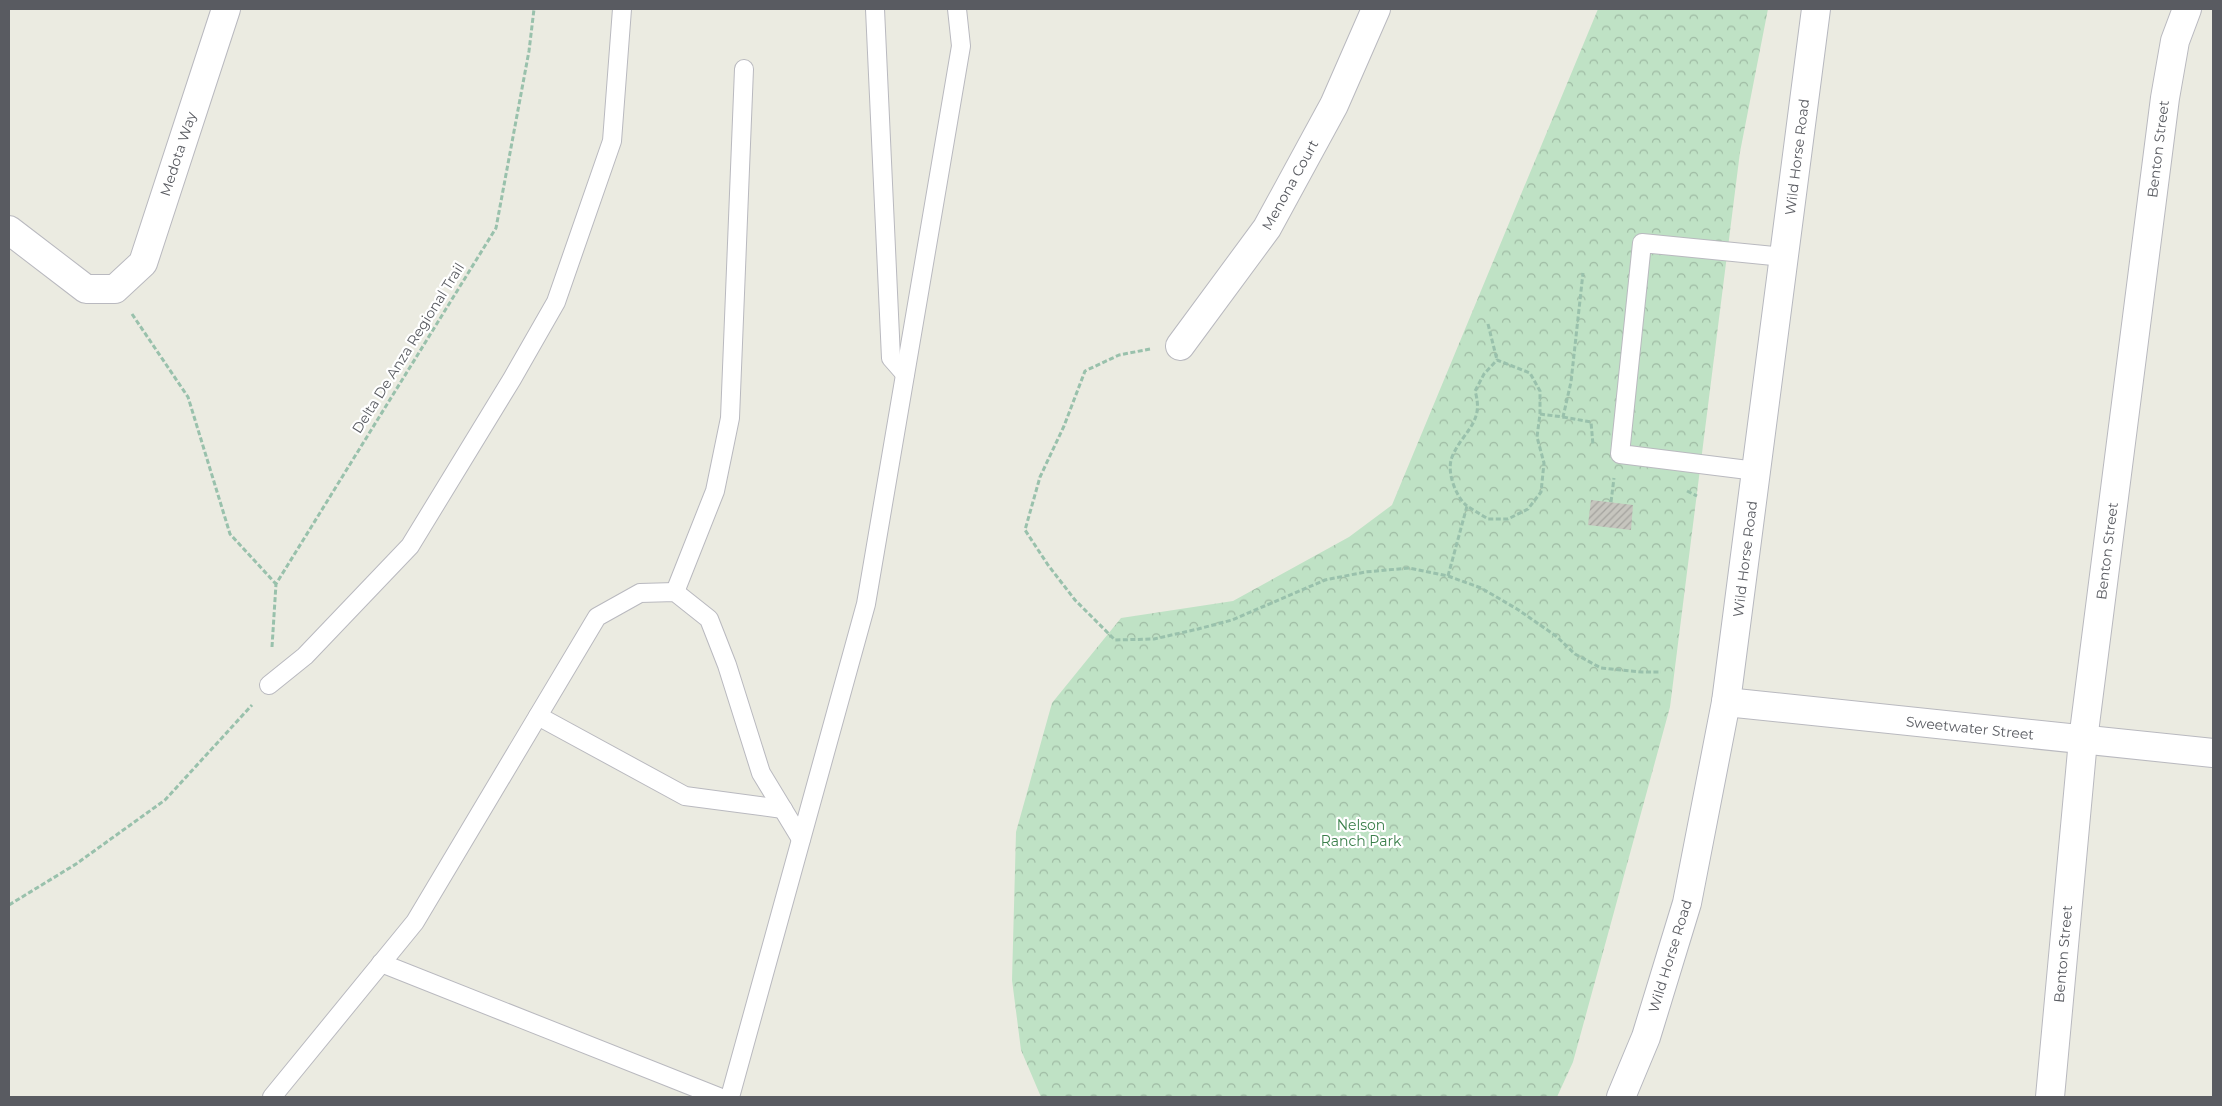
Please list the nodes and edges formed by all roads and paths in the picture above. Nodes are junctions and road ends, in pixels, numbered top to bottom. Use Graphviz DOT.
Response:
graph roads {
  1 [pos="226,9"];
  2 [pos="534,9"];
  3 [pos="622,9"];
  4 [pos="875,9"];
  5 [pos="957,9"];
  6 [pos="1376,9"];
  7 [pos="1816,9"];
  8 [pos="2187,9"];
  9 [pos="744,69"];
  10 [pos="9,230"];
  11 [pos="1784,257"];
  12 [pos="1583,273"];
  13 [pos="115,289"];
  14 [pos="1488,324"];
  15 [pos="1180,346"];
  16 [pos="1497,360"];
  17 [pos="905,374"];
  18 [pos="1540,414"];
  19 [pos="1756,471"];
  20 [pos="1467,506"];
  21 [pos="1448,576"];
  22 [pos="276,584"];
  23 [pos="675,592"];
  24 [pos="1661,672"];
  25 [pos="269,685"];
  26 [pos="1726,702"];
  27 [pos="538,716"];
  28 [pos="2083,740"];
  29 [pos="2213,753"];
  30 [pos="783,809"];
  31 [pos="801,839"];
  32 [pos="9,905"];
  33 [pos="381,963"];
  34 [pos="272,1097"];
  35 [pos="719,1097"];
  36 [pos="730,1097"];
  37 [pos="1621,1097"];
  38 [pos="2050,1097"];
  1 -- 13 [label="street, Medota Way"];
  2 -- 22 [label="path, Delta De Anza Regional Trail"];
  3 -- 25 [label="lane"];
  4 -- 17 [label="lane"];
  5 -- 17 [label="lane"];
  6 -- 15 [label="street, Menona Court"];
  7 -- 11 [label="street, Wild Horse Road"];
  8 -- 28 [label="street, Benton Street"];
  9 -- 23 [label="lane"];
  10 -- 13 [label="street"];
  11 -- 19 [label="street, Wild Horse Road"];
  11 -- 19 [label="lane"];
  12 -- 18 [label="path"];
  13 -- 22 [label="path"];
  14 -- 16 [label="path"];
  15 -- 21 [label="path"];
  16 -- 18 [label="path"];
  16 -- 20 [label="path"];
  17 -- 31 [label="lane"];
  18 -- 20 [label="path"];
  19 -- 26 [label="street, Wild Horse Road"];
  20 -- 21 [label="path"];
  21 -- 24 [label="path"];
  22 -- 25 [label="path, Delta De Anza Regional Trail"];
  23 -- 27 [label="lane"];
  23 -- 30 [label="lane"];
  25 -- 32 [label="path"];
  26 -- 28 [label="street, Sweetwater Street"];
  26 -- 37 [label="street, Wild Horse Road"];
  27 -- 30 [label="lane"];
  27 -- 33 [label="lane"];
  28 -- 29 [label="street, Sweetwater Street"];
  28 -- 38 [label="street, Benton Street"];
  30 -- 31 [label="lane"];
  31 -- 36 [label="lane"];
  33 -- 34 [label="lane"];
  33 -- 35 [label="lane"];
}
